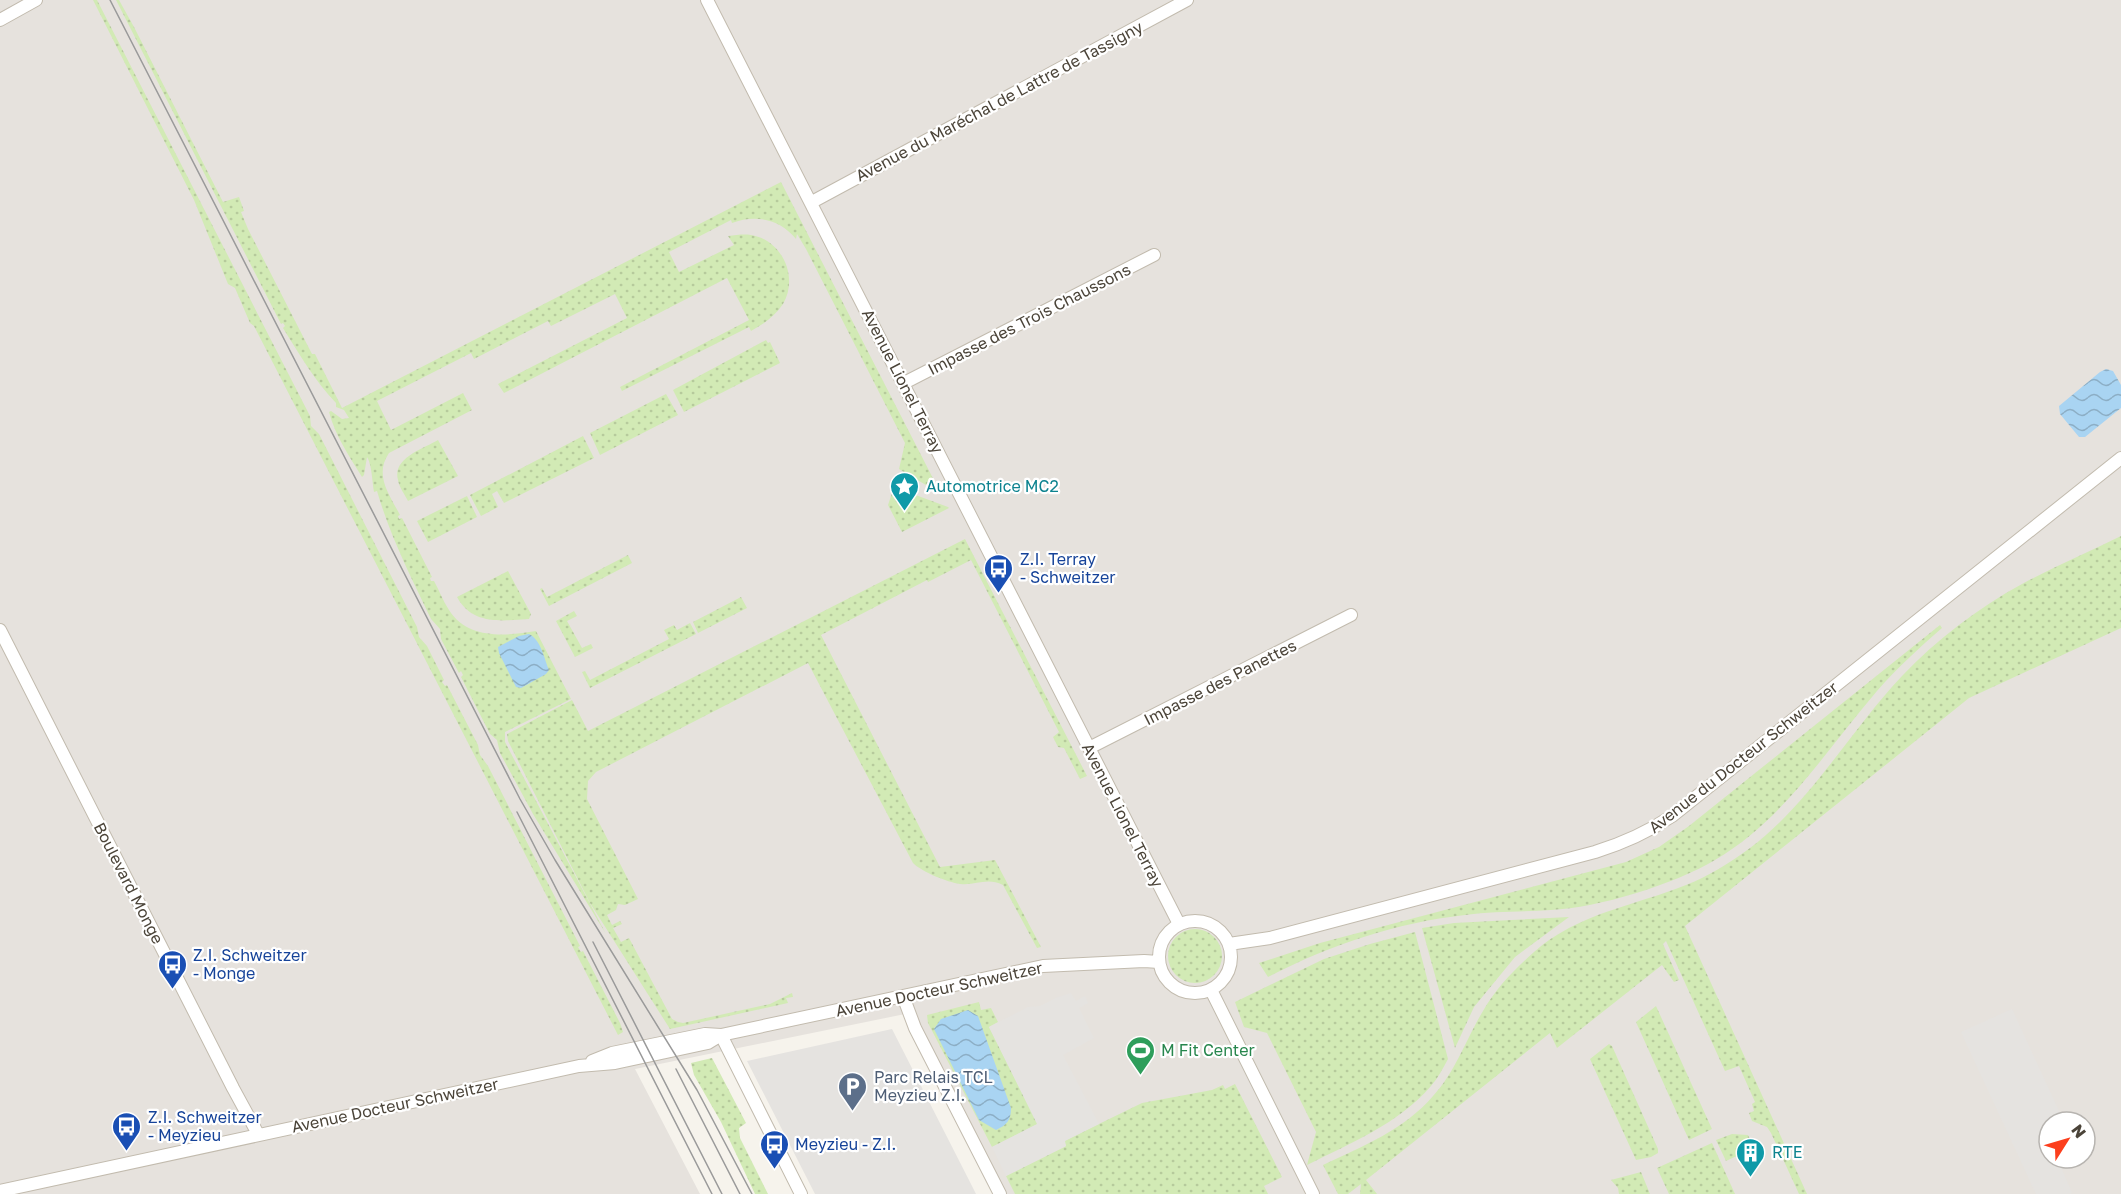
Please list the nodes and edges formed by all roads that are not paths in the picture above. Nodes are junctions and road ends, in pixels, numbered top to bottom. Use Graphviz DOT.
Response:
graph roads {
  1 [pos="36,0"];
  2 [pos="707,0"];
  3 [pos="1187,0"];
  4 [pos="0,20"];
  5 [pos="812,202"];
  6 [pos="1154,255"];
  7 [pos="904,383"];
  8 [pos="2121,458"];
  9 [pos="1351,615"];
  10 [pos="0,630"];
  11 [pos="1089,748"];
  12 [pos="1179,924"];
  13 [pos="1229,944"];
  14 [pos="1159,962"];
  15 [pos="1210,990"];
  16 [pos="903,996"];
  17 [pos="721,1035"];
  18 [pos="258,1134"];
  19 [pos="0,1191"];
  20 [pos="801,1194"];
  21 [pos="1000,1194"];
  22 [pos="1313,1194"];
  1 -- 4 [label="street"];
  2 -- 5 [label="street, Avenue Lionel Terray"];
  3 -- 5 [label="street, Avenue du Maréchal de Lattre de Tassigny"];
  5 -- 7 [label="street, Avenue Lionel Terray"];
  6 -- 7 [label="street, Impasse des Trois Chaussons"];
  7 -- 11 [label="street, Avenue Lionel Terray"];
  8 -- 13 [label="street, Avenue du Docteur Schweitzer"];
  9 -- 11 [label="street, Impasse des Panettes"];
  10 -- 18 [label="street, Boulevard Monge"];
  11 -- 12 [label="street, Avenue Lionel Terray"];
  12 -- 13 [label="street"];
  12 -- 14 [label="street"];
  13 -- 15 [label="street"];
  14 -- 15 [label="street"];
  14 -- 16 [label="street, Avenue Docteur Schweitzer"];
  15 -- 22 [label="street"];
  16 -- 17 [label="street, Avenue Docteur Schweitzer"];
  16 -- 21 [label="street"];
  17 -- 18 [label="street, Avenue Docteur Schweitzer"];
  17 -- 20 [label="street"];
  18 -- 19 [label="street, Avenue Docteur Schweitzer"];
}
